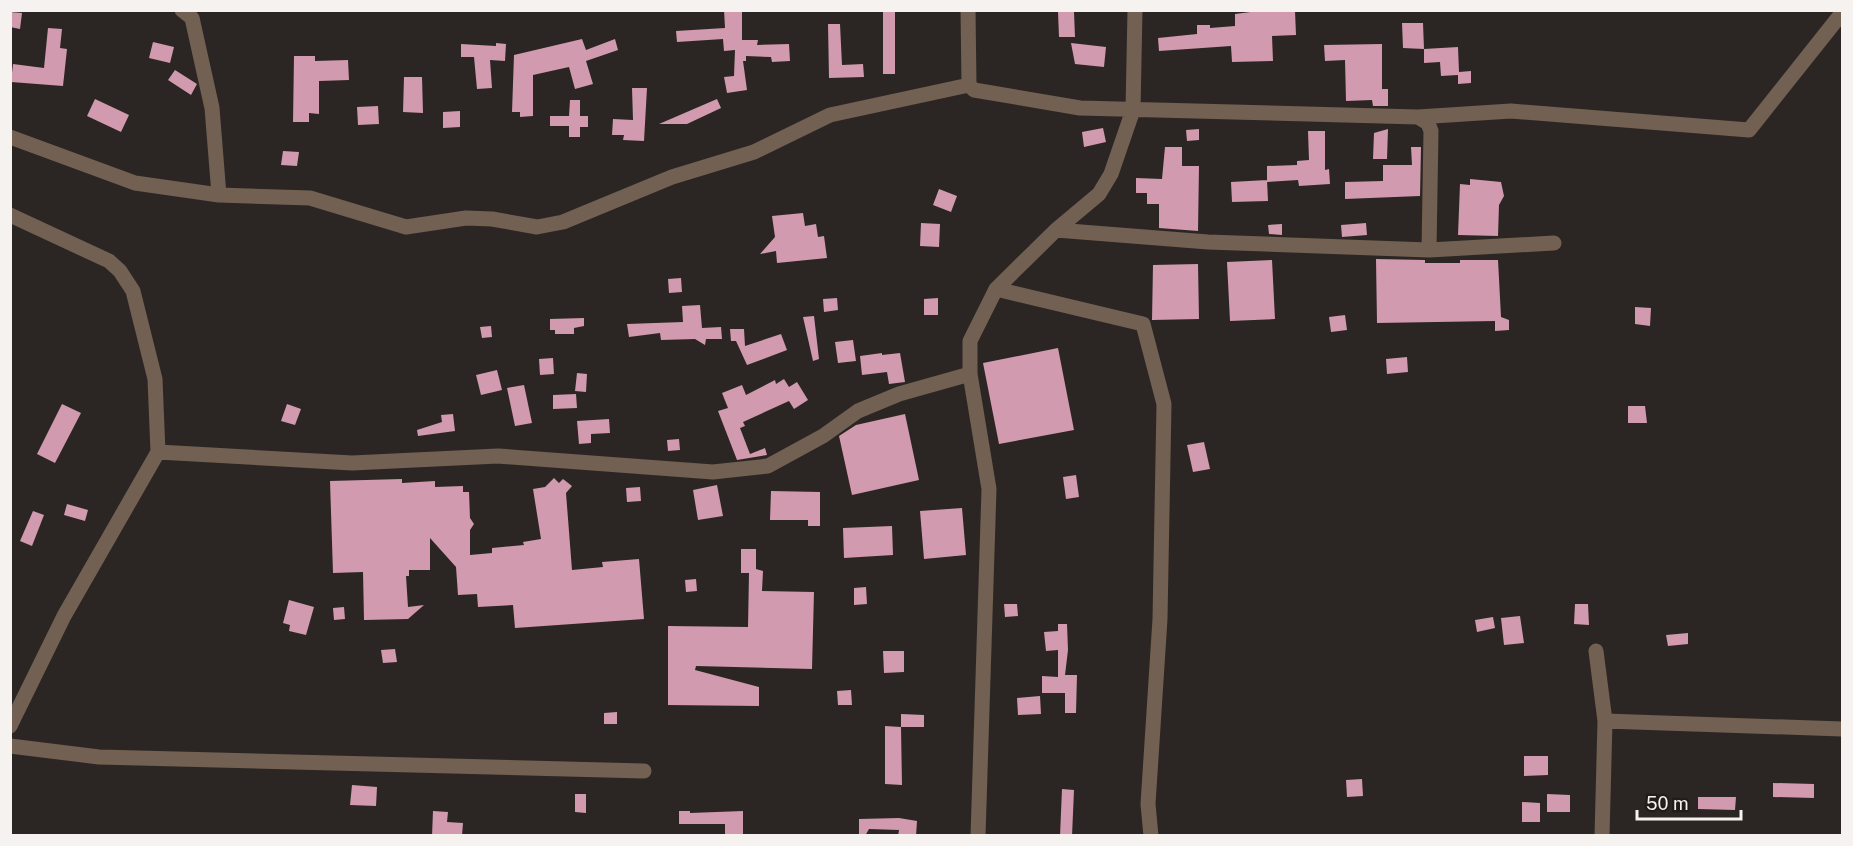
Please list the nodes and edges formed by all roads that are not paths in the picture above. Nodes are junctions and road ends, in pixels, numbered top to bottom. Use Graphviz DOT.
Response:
graph roads {
  1 [pos="182,10"];
  2 [pos="968,10"];
  3 [pos="1135,10"];
  4 [pos="1842,13"];
  5 [pos="969,85"];
  6 [pos="1133,110"];
  7 [pos="1418,117"];
  8 [pos="10,137"];
  9 [pos="219,195"];
  10 [pos="10,215"];
  11 [pos="1056,230"];
  12 [pos="1554,243"];
  13 [pos="1429,250"];
  14 [pos="996,290"];
  15 [pos="970,374"];
  16 [pos="158,452"];
  17 [pos="1596,651"];
  18 [pos="1605,721"];
  19 [pos="10,726"];
  20 [pos="1842,729"];
  21 [pos="10,746"];
  22 [pos="644,771"];
  23 [pos="978,836"];
  24 [pos="1151,836"];
  25 [pos="1602,836"];
  1 -- 9 [label="street"];
  2 -- 5 [label="street"];
  3 -- 6 [label="street"];
  4 -- 7 [label="street"];
  5 -- 6 [label="street"];
  5 -- 9 [label="street"];
  6 -- 7 [label="street"];
  6 -- 11 [label="street"];
  7 -- 13 [label="street"];
  8 -- 9 [label="street"];
  10 -- 16 [label="street"];
  11 -- 13 [label="street"];
  11 -- 14 [label="street"];
  12 -- 13 [label="street"];
  14 -- 15 [label="street"];
  14 -- 24 [label="street"];
  15 -- 16 [label="street"];
  15 -- 23 [label="street"];
  16 -- 19 [label="street"];
  17 -- 18 [label="street"];
  18 -- 20 [label="street"];
  18 -- 25 [label="street"];
  21 -- 22 [label="street"];
}
